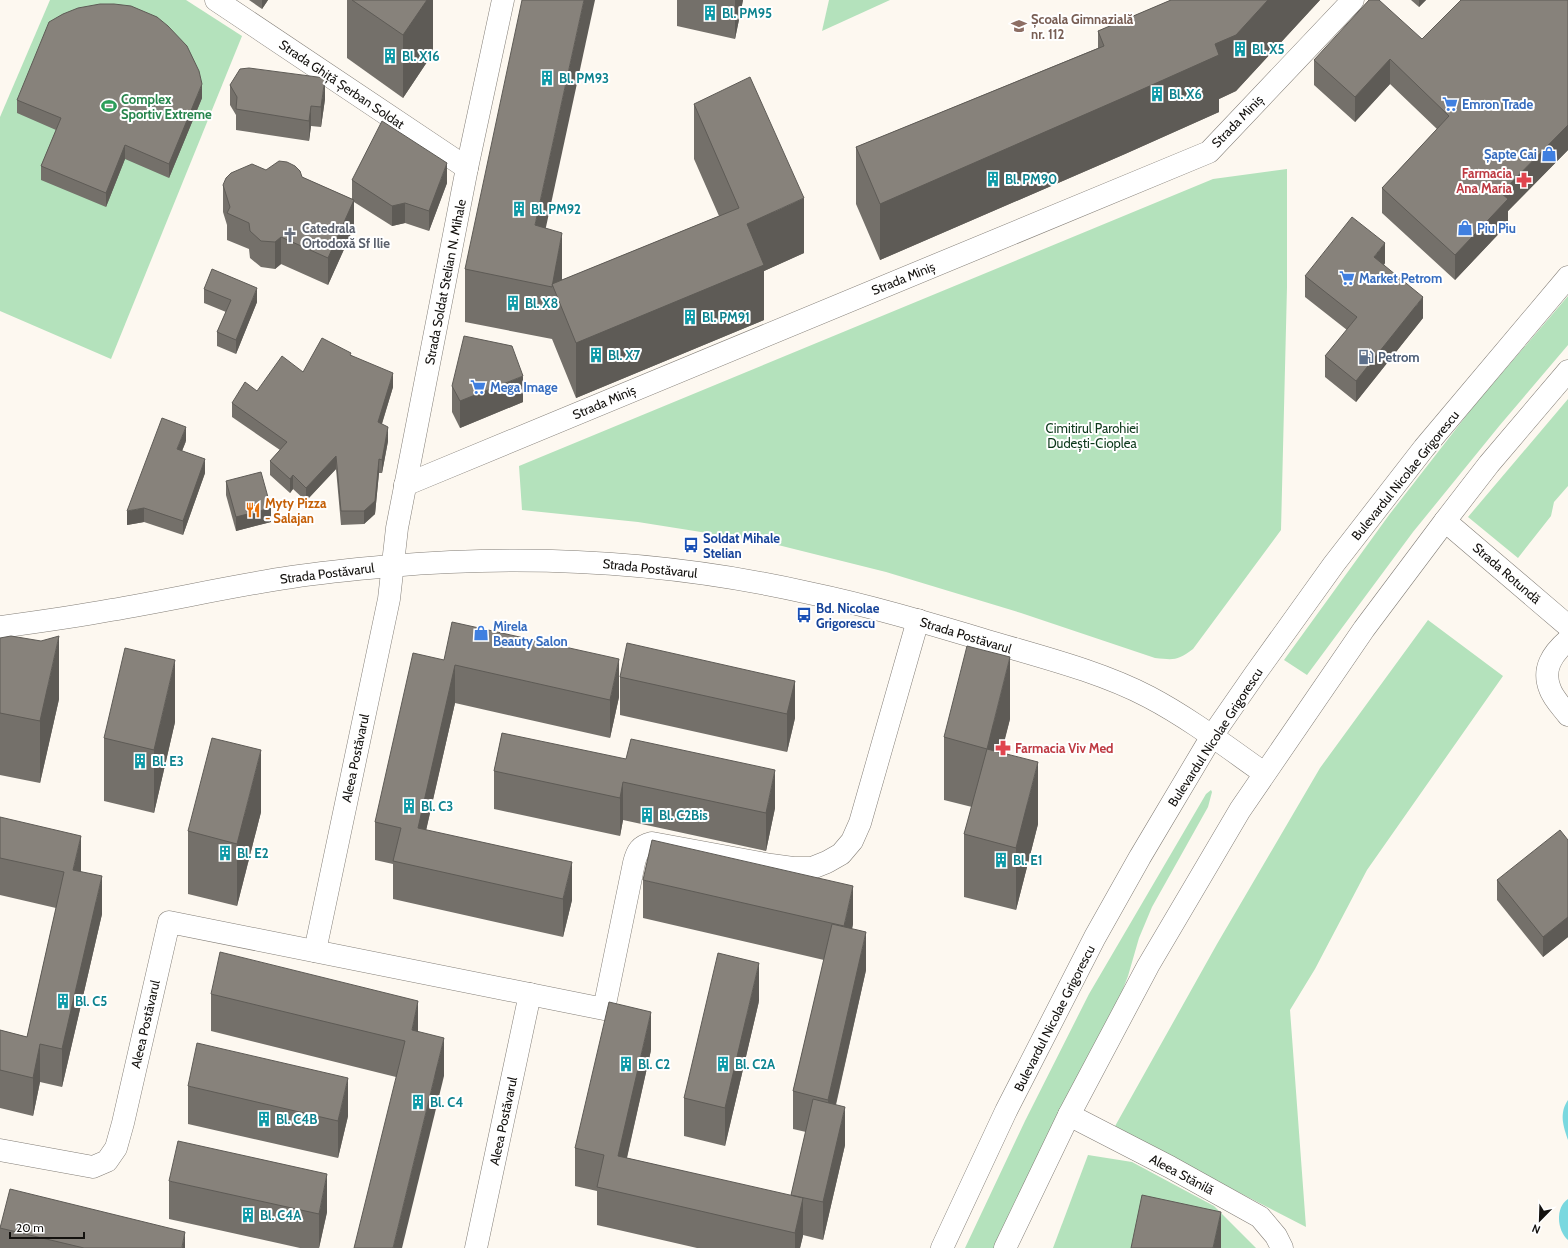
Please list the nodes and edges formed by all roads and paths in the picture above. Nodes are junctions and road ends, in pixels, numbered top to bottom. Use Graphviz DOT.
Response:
graph roads {
  1 [pos="216,0"];
  2 [pos="503,0"];
  3 [pos="1353,0"];
  4 [pos="467,168"];
  5 [pos="1568,277"];
  6 [pos="1568,371"];
  7 [pos="405,485"];
  8 [pos="1445,520"];
  9 [pos="392,566"];
  10 [pos="918,620"];
  11 [pos="1568,626"];
  12 [pos="0,627"];
  13 [pos="1568,640"];
  14 [pos="1568,715"];
  15 [pos="1212,736"];
  16 [pos="1264,773"];
  17 [pos="315,951"];
  18 [pos="530,994"];
  19 [pos="1068,1115"];
  20 [pos="0,1150"];
  21 [pos="476,1248"];
  22 [pos="942,1248"];
  23 [pos="1005,1248"];
  24 [pos="1282,1248"];
  1 -- 4 [label="street, Strada Ghiță Șerban Soldat"];
  2 -- 4 [label="street, Strada Soldat Stelian N. Mihale"];
  3 -- 7 [label="street, Strada Miniș"];
  4 -- 7 [label="street, Strada Soldat Stelian N. Mihale"];
  5 -- 15 [label="street, Bulevardul Nicolae Grigorescu"];
  6 -- 8 [label="street"];
  7 -- 9 [label="street, Strada Soldat Stelian N. Mihale"];
  8 -- 11 [label="street, Strada Rotundă"];
  8 -- 16 [label="street"];
  9 -- 10 [label="street, Strada Postăvarul"];
  9 -- 12 [label="street, Strada Postăvarul"];
  9 -- 17 [label="street, Aleea Postăvarul"];
  10 -- 15 [label="street, Strada Postăvarul"];
  10 -- 18 [label="street, Aleea Postăvarul"];
  13 -- 14 [label="street"];
  15 -- 16 [label="street, Strada Postăvarul"];
  15 -- 22 [label="street, Bulevardul Nicolae Grigorescu"];
  16 -- 19 [label="street"];
  17 -- 18 [label="street, Aleea Postăvarul"];
  17 -- 20 [label="street, Aleea Postăvarul"];
  18 -- 21 [label="street, Aleea Postăvarul"];
  19 -- 23 [label="street"];
  19 -- 24 [label="street, Aleea Stănilă"];
}
